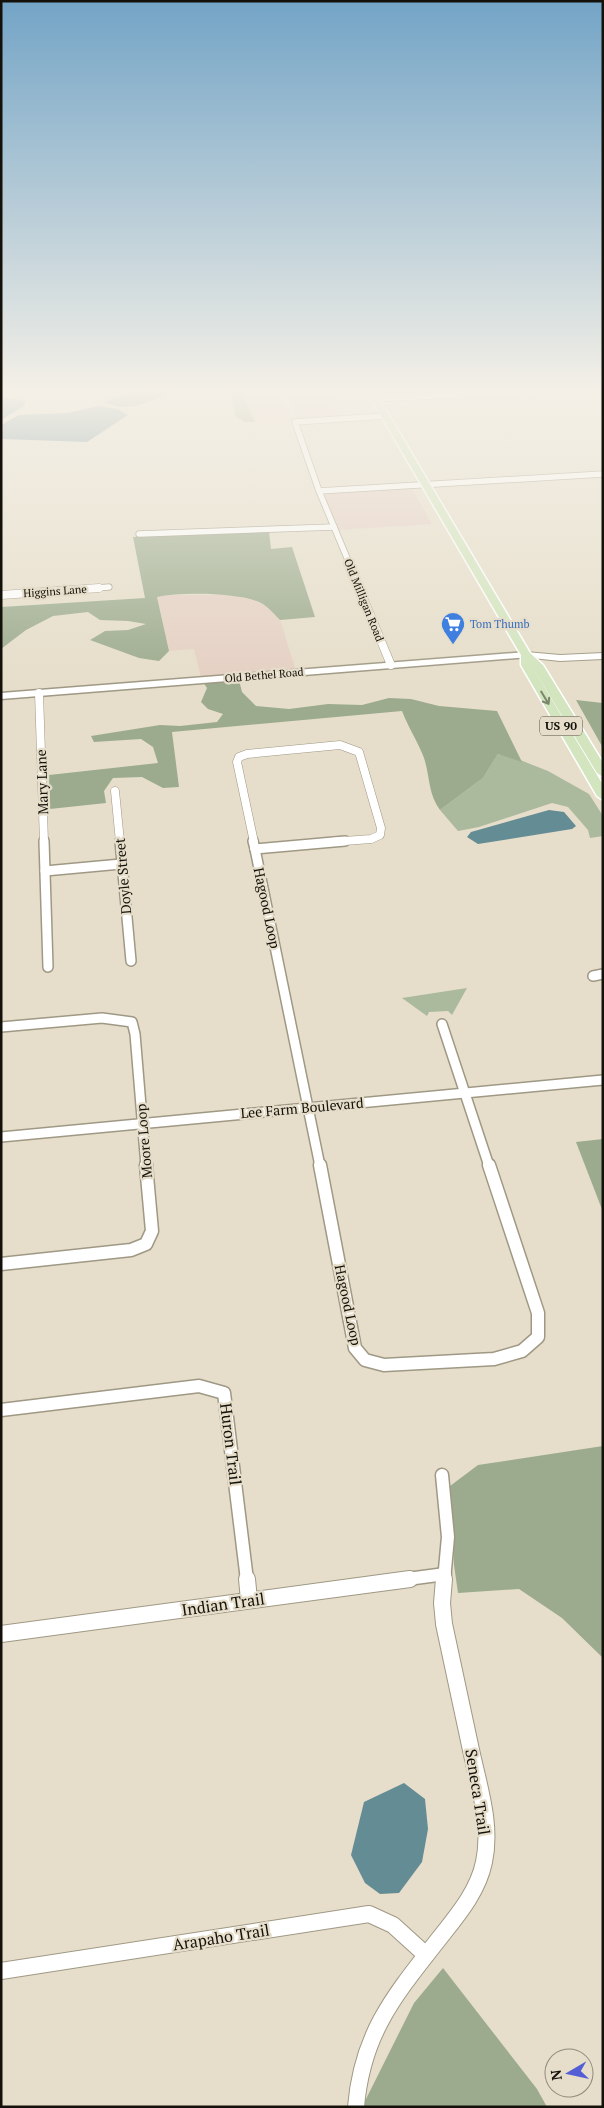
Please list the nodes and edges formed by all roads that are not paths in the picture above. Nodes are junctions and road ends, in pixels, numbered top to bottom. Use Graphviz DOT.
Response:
graph roads {
  1 [pos="366,488"];
  2 [pos="428,488"];
  3 [pos="319,491"];
  4 [pos="334,527"];
  5 [pos="139,534"];
  6 [pos="109,587"];
  7 [pos="1,594"];
  8 [pos="603,649"];
  9 [pos="526,655"];
  10 [pos="603,656"];
  11 [pos="391,666"];
  12 [pos="39,693"];
  13 [pos="1,696"];
  14 [pos="603,773"];
  15 [pos="115,791"];
  16 [pos="603,796"];
  17 [pos="255,849"];
  18 [pos="121,864"];
  19 [pos="45,871"];
  20 [pos="131,962"];
  21 [pos="48,967"];
  22 [pos="442,1024"];
  23 [pos="1,1027"];
  24 [pos="603,1080"];
  25 [pos="467,1093"];
  26 [pos="309,1108"];
  27 [pos="142,1124"];
  28 [pos="1,1137"];
  29 [pos="1,1264"];
  30 [pos="1,1410"];
  31 [pos="442,1475"];
  32 [pos="445,1574"];
  33 [pos="249,1600"];
  34 [pos="1,1634"];
  35 [pos="426,1955"];
  36 [pos="1,1971"];
  37 [pos="356,2107"];
  1 -- 3 [label="street"];
  2 -- 9 [label="main road, US 90"];
  3 -- 4 [label="street, Old Milligan Road"];
  4 -- 5 [label="street"];
  4 -- 11 [label="street, Old Milligan Road"];
  6 -- 7 [label="street, Higgins Lane"];
  8 -- 9 [label="main road"];
  9 -- 10 [label="main road"];
  9 -- 11 [label="street, Old Bethel Road"];
  9 -- 14 [label="main road, US 90"];
  9 -- 16 [label="main road, US 90, one-way"];
  11 -- 12 [label="street, Old Bethel Road"];
  12 -- 13 [label="street, Old Bethel Road"];
  12 -- 19 [label="street, Mary Lane"];
  15 -- 18 [label="street, Doyle Street"];
  17 -- 17 [label="street, Hagood Loop"];
  17 -- 26 [label="street, Hagood Loop"];
  18 -- 19 [label="street"];
  18 -- 20 [label="street, Doyle Street"];
  19 -- 21 [label="street, Mary Lane"];
  22 -- 25 [label="street, Hagood Loop"];
  23 -- 27 [label="street, Moore Loop"];
  24 -- 25 [label="street, Lee Farm Boulevard"];
  25 -- 26 [label="street, Lee Farm Boulevard"];
  25 -- 26 [label="street, Hagood Loop"];
  26 -- 27 [label="street, Lee Farm Boulevard"];
  27 -- 28 [label="street, Lee Farm Boulevard"];
  27 -- 29 [label="street, Moore Loop"];
  30 -- 33 [label="street, Huron Trail"];
  31 -- 32 [label="street, Seneca Trail"];
  32 -- 33 [label="street, Indian Trail"];
  32 -- 35 [label="street, Seneca Trail"];
  33 -- 34 [label="street, Indian Trail"];
  35 -- 36 [label="street, Arapaho Trail"];
  35 -- 37 [label="street, Seneca Trail"];
}
